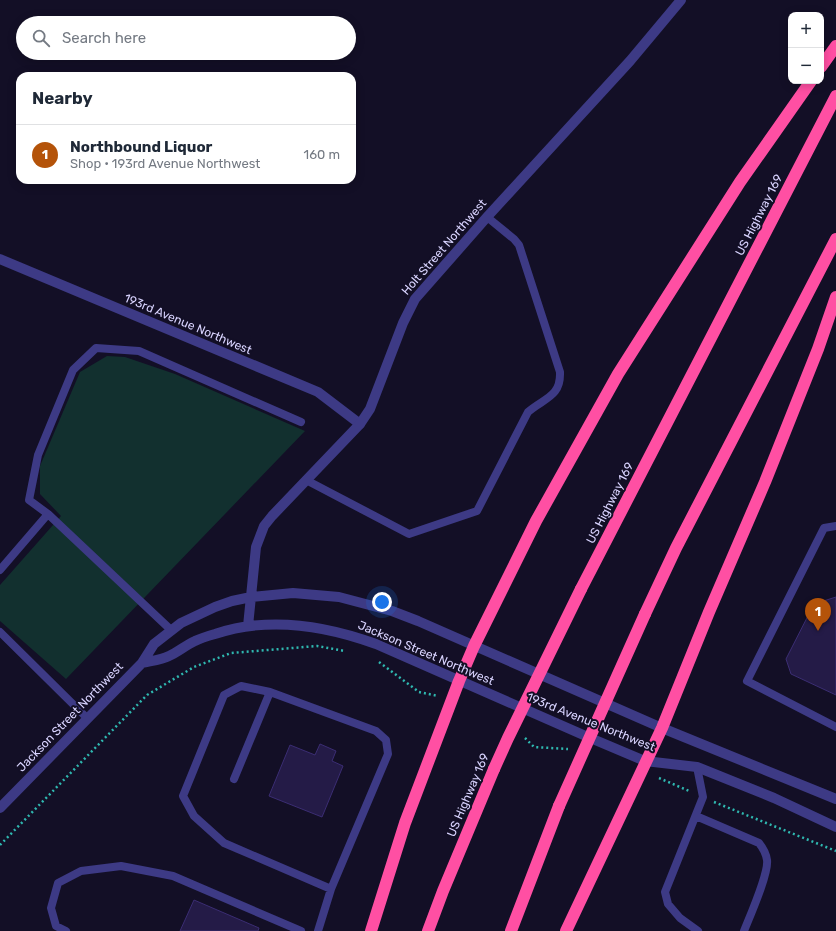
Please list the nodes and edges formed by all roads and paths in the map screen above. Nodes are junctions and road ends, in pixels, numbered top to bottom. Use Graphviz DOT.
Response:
graph roads {
  1 [pos="681,0"];
  2 [pos="836,46"];
  3 [pos="824,63"];
  4 [pos="809,84"];
  5 [pos="836,96"];
  6 [pos="487,217"];
  7 [pos="836,239"];
  8 [pos="0,259"];
  9 [pos="836,297"];
  10 [pos="301,422"];
  11 [pos="360,424"];
  12 [pos="306,480"];
  13 [pos="48,514"];
  14 [pos="836,526"];
  15 [pos="0,570"];
  16 [pos="251,597"];
  17 [pos="248,626"];
  18 [pos="171,630"];
  19 [pos="0,632"];
  20 [pos="474,646"];
  21 [pos="348,651"];
  22 [pos="376,660"];
  23 [pos="142,662"];
  24 [pos="530,670"];
  25 [pos="459,681"];
  26 [pos="270,692"];
  27 [pos="442,697"];
  28 [pos="515,705"];
  29 [pos="87,718"];
  30 [pos="836,727"];
  31 [pos="662,728"];
  32 [pos="523,736"];
  33 [pos="573,749"];
  34 [pos="646,761"];
  35 [pos="697,767"];
  36 [pos="656,776"];
  37 [pos="234,778"];
  38 [pos="703,797"];
  39 [pos="836,799"];
  40 [pos="0,808"];
  41 [pos="696,816"];
  42 [pos="836,827"];
  43 [pos="0,845"];
  44 [pos="836,851"];
  45 [pos="331,889"];
  46 [pos="66,931"];
  47 [pos="301,931"];
  48 [pos="318,931"];
  49 [pos="371,931"];
  50 [pos="428,931"];
  51 [pos="511,931"];
  52 [pos="566,931"];
  53 [pos="698,931"];
  54 [pos="744,931"];
  1 -- 6 [label="street, Holt Street Northwest"];
  2 -- 3 [label="highway"];
  4 -- 20 [label="highway"];
  5 -- 50 [label="highway, US Highway 169, bridge"];
  6 -- 11 [label="street, Holt Street Northwest"];
  6 -- 12 [label="lane"];
  7 -- 51 [label="highway, bridge"];
  8 -- 11 [label="street, 193rd Avenue Northwest"];
  9 -- 31 [label="highway"];
  10 -- 13 [label="lane"];
  11 -- 12 [label="street, Holt Street Northwest"];
  12 -- 16 [label="street, Holt Street Northwest"];
  13 -- 15 [label="lane"];
  13 -- 18 [label="lane"];
  14 -- 30 [label="lane"];
  16 -- 17 [label="street, Holt Street Northwest"];
  16 -- 18 [label="street, Jackson Street Northwest"];
  16 -- 20 [label="street, Jackson Street Northwest"];
  17 -- 23 [label="street, Jackson Street Northwest"];
  17 -- 25 [label="street, Jackson Street Northwest"];
  18 -- 23 [label="street, Jackson Street Northwest"];
  19 -- 29 [label="lane"];
  20 -- 24 [label="street, Jackson Street Northwest"];
  20 -- 25 [label="highway"];
  21 -- 43 [label="path"];
  22 -- 27 [label="path"];
  23 -- 29 [label="street, Jackson Street Northwest"];
  24 -- 31 [label="street, 193rd Avenue Northwest"];
  25 -- 28 [label="street, Jackson Street Northwest"];
  25 -- 49 [label="highway"];
  26 -- 37 [label="lane"];
  26 -- 45 [label="lane"];
  26 -- 45 [label="lane"];
  28 -- 34 [label="street, 193rd Avenue Northwest"];
  29 -- 40 [label="street, Jackson Street Northwest"];
  31 -- 34 [label="highway"];
  31 -- 39 [label="street, 193rd Avenue Northwest"];
  32 -- 33 [label="path"];
  34 -- 35 [label="street, 193rd Avenue Northwest"];
  34 -- 52 [label="highway"];
  35 -- 38 [label="lane"];
  35 -- 42 [label="street, 193rd Avenue Northwest"];
  36 -- 38 [label="path"];
  38 -- 41 [label="lane"];
  38 -- 44 [label="path"];
  41 -- 53 [label="lane"];
  41 -- 54 [label="lane"];
  45 -- 48 [label="lane"];
  46 -- 47 [label="lane"];
}
